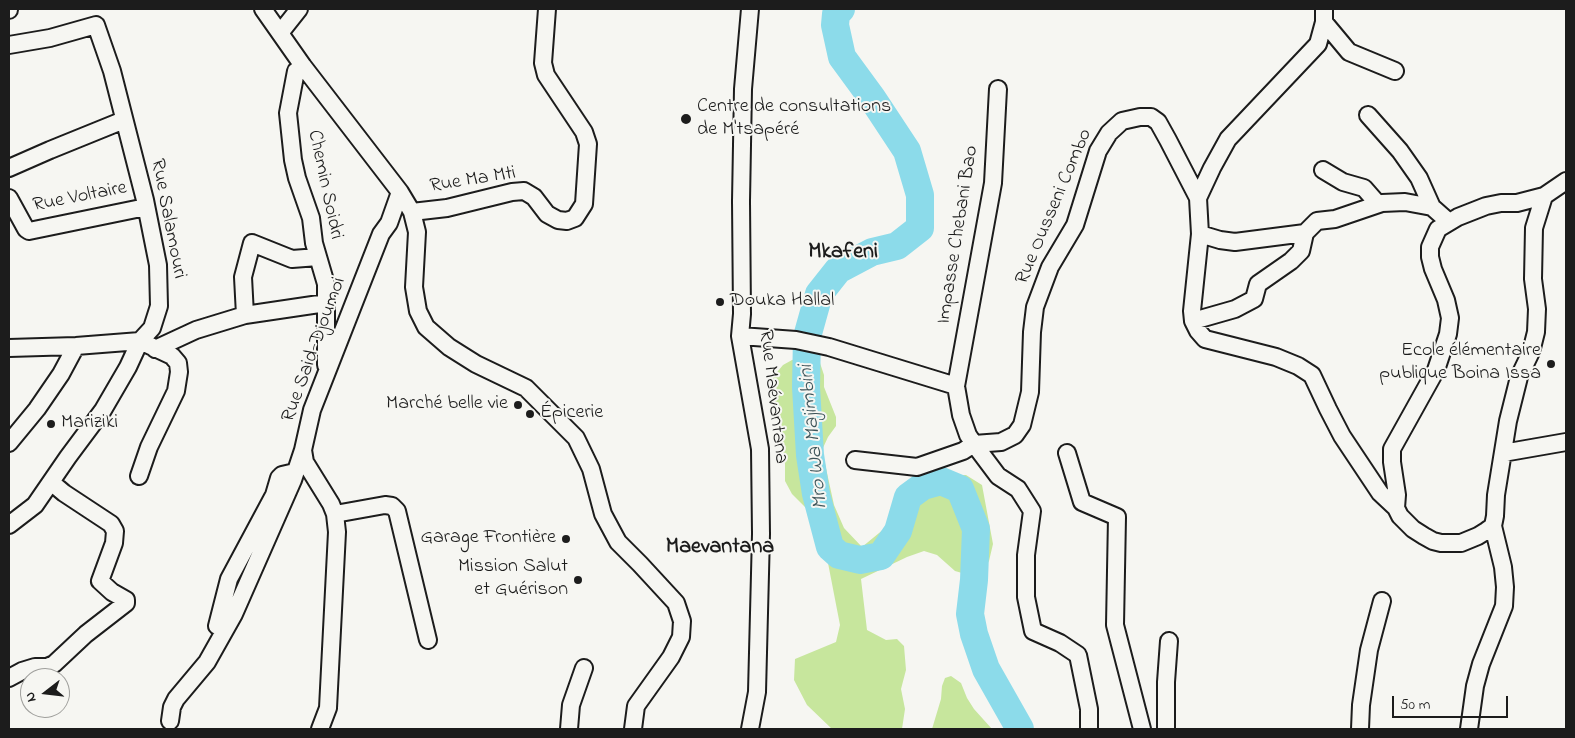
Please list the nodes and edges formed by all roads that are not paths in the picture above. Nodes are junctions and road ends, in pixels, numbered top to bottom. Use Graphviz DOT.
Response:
graph roads {
  1 [pos="262,9"];
  2 [pos="300,9"];
  3 [pos="547,9"];
  4 [pos="750,9"];
  5 [pos="1324,15"];
  6 [pos="280,33"];
  7 [pos="9,45"];
  8 [pos="303,66"];
  9 [pos="1395,71"];
  10 [pos="998,89"];
  11 [pos="1368,114"];
  12 [pos="124,120"];
  13 [pos="9,168"];
  14 [pos="1323,170"];
  15 [pos="1566,181"];
  16 [pos="400,192"];
  17 [pos="1544,196"];
  18 [pos="9,198"];
  19 [pos="1198,198"];
  20 [pos="1378,204"];
  21 [pos="146,207"];
  22 [pos="1432,207"];
  23 [pos="412,212"];
  24 [pos="1449,222"];
  25 [pos="1305,233"];
  26 [pos="1200,234"];
  27 [pos="319,260"];
  28 [pos="326,303"];
  29 [pos="245,315"];
  30 [pos="1193,321"];
  31 [pos="740,336"];
  32 [pos="140,341"];
  33 [pos="76,346"];
  34 [pos="9,348"];
  35 [pos="155,349"];
  36 [pos="326,376"];
  37 [pos="956,386"];
  38 [pos="1566,442"];
  39 [pos="9,443"];
  40 [pos="974,444"];
  41 [pos="303,450"];
  42 [pos="1067,452"];
  43 [pos="1503,453"];
  44 [pos="855,460"];
  45 [pos="295,472"];
  46 [pos="139,476"];
  47 [pos="51,482"];
  48 [pos="1396,508"];
  49 [pos="335,514"];
  50 [pos="9,525"];
  51 [pos="1492,526"];
  52 [pos="1382,601"];
  53 [pos="216,626"];
  54 [pos="428,640"];
  55 [pos="1169,641"];
  56 [pos="584,668"];
  57 [pos="9,678"];
  58 [pos="170,721"];
  59 [pos="320,729"];
  60 [pos="568,729"];
  61 [pos="633,729"];
  62 [pos="750,729"];
  63 [pos="1089,729"];
  64 [pos="1142,729"];
  65 [pos="1166,729"];
  66 [pos="1360,729"];
  67 [pos="1468,729"];
  1 -- 6 [label="street"];
  2 -- 6 [label="street"];
  3 -- 23 [label="street, Rue Ma Mti"];
  4 -- 31 [label="street, Rue Maévantana"];
  5 -- 9 [label="street"];
  5 -- 19 [label="street"];
  6 -- 8 [label="street"];
  7 -- 12 [label="street, Rue Salamouri"];
  8 -- 16 [label="street"];
  8 -- 27 [label="street, Chemin Soidri"];
  10 -- 37 [label="street, Impasse Chebani Bao"];
  11 -- 22 [label="street"];
  12 -- 13 [label="street"];
  12 -- 21 [label="street, Rue Salamouri"];
  14 -- 20 [label="street"];
  15 -- 17 [label="street"];
  16 -- 23 [label="street"];
  16 -- 36 [label="street, Rue Said-Djoumoi"];
  17 -- 24 [label="street"];
  17 -- 43 [label="street"];
  18 -- 21 [label="street, Rue Voltaire"];
  19 -- 26 [label="street, Rue Ousseni Combo"];
  19 -- 40 [label="street, Rue Ousseni Combo"];
  20 -- 22 [label="street"];
  20 -- 25 [label="street"];
  21 -- 32 [label="street, Rue Salamouri"];
  22 -- 24 [label="street"];
  23 -- 61 [label="street"];
  24 -- 48 [label="street"];
  25 -- 26 [label="street"];
  25 -- 30 [label="street"];
  26 -- 30 [label="street, Rue Ousseni Combo"];
  27 -- 28 [label="street, Chemin Soidri"];
  27 -- 29 [label="street"];
  28 -- 29 [label="street"];
  28 -- 36 [label="street, Chemin Soidri"];
  29 -- 35 [label="street"];
  30 -- 48 [label="street"];
  31 -- 37 [label="street"];
  31 -- 62 [label="street, Rue Maévantana"];
  32 -- 33 [label="street"];
  32 -- 35 [label="street"];
  32 -- 47 [label="street, Rue Salamouri"];
  33 -- 34 [label="street"];
  33 -- 39 [label="street"];
  35 -- 46 [label="street"];
  36 -- 41 [label="street, Rue Said-Djoumoi"];
  37 -- 40 [label="street"];
  38 -- 43 [label="street"];
  40 -- 44 [label="street"];
  40 -- 63 [label="street"];
  41 -- 45 [label="street"];
  41 -- 49 [label="street, Rue Said-Djoumoi"];
  42 -- 64 [label="street"];
  43 -- 51 [label="street"];
  45 -- 53 [label="street"];
  45 -- 58 [label="street"];
  47 -- 50 [label="street, Rue Salamouri"];
  47 -- 57 [label="street"];
  48 -- 51 [label="street"];
  49 -- 54 [label="street"];
  49 -- 59 [label="street, Rue Said-Djoumoi"];
  51 -- 67 [label="street"];
  52 -- 66 [label="street"];
  55 -- 65 [label="street"];
  56 -- 60 [label="street"];
}
